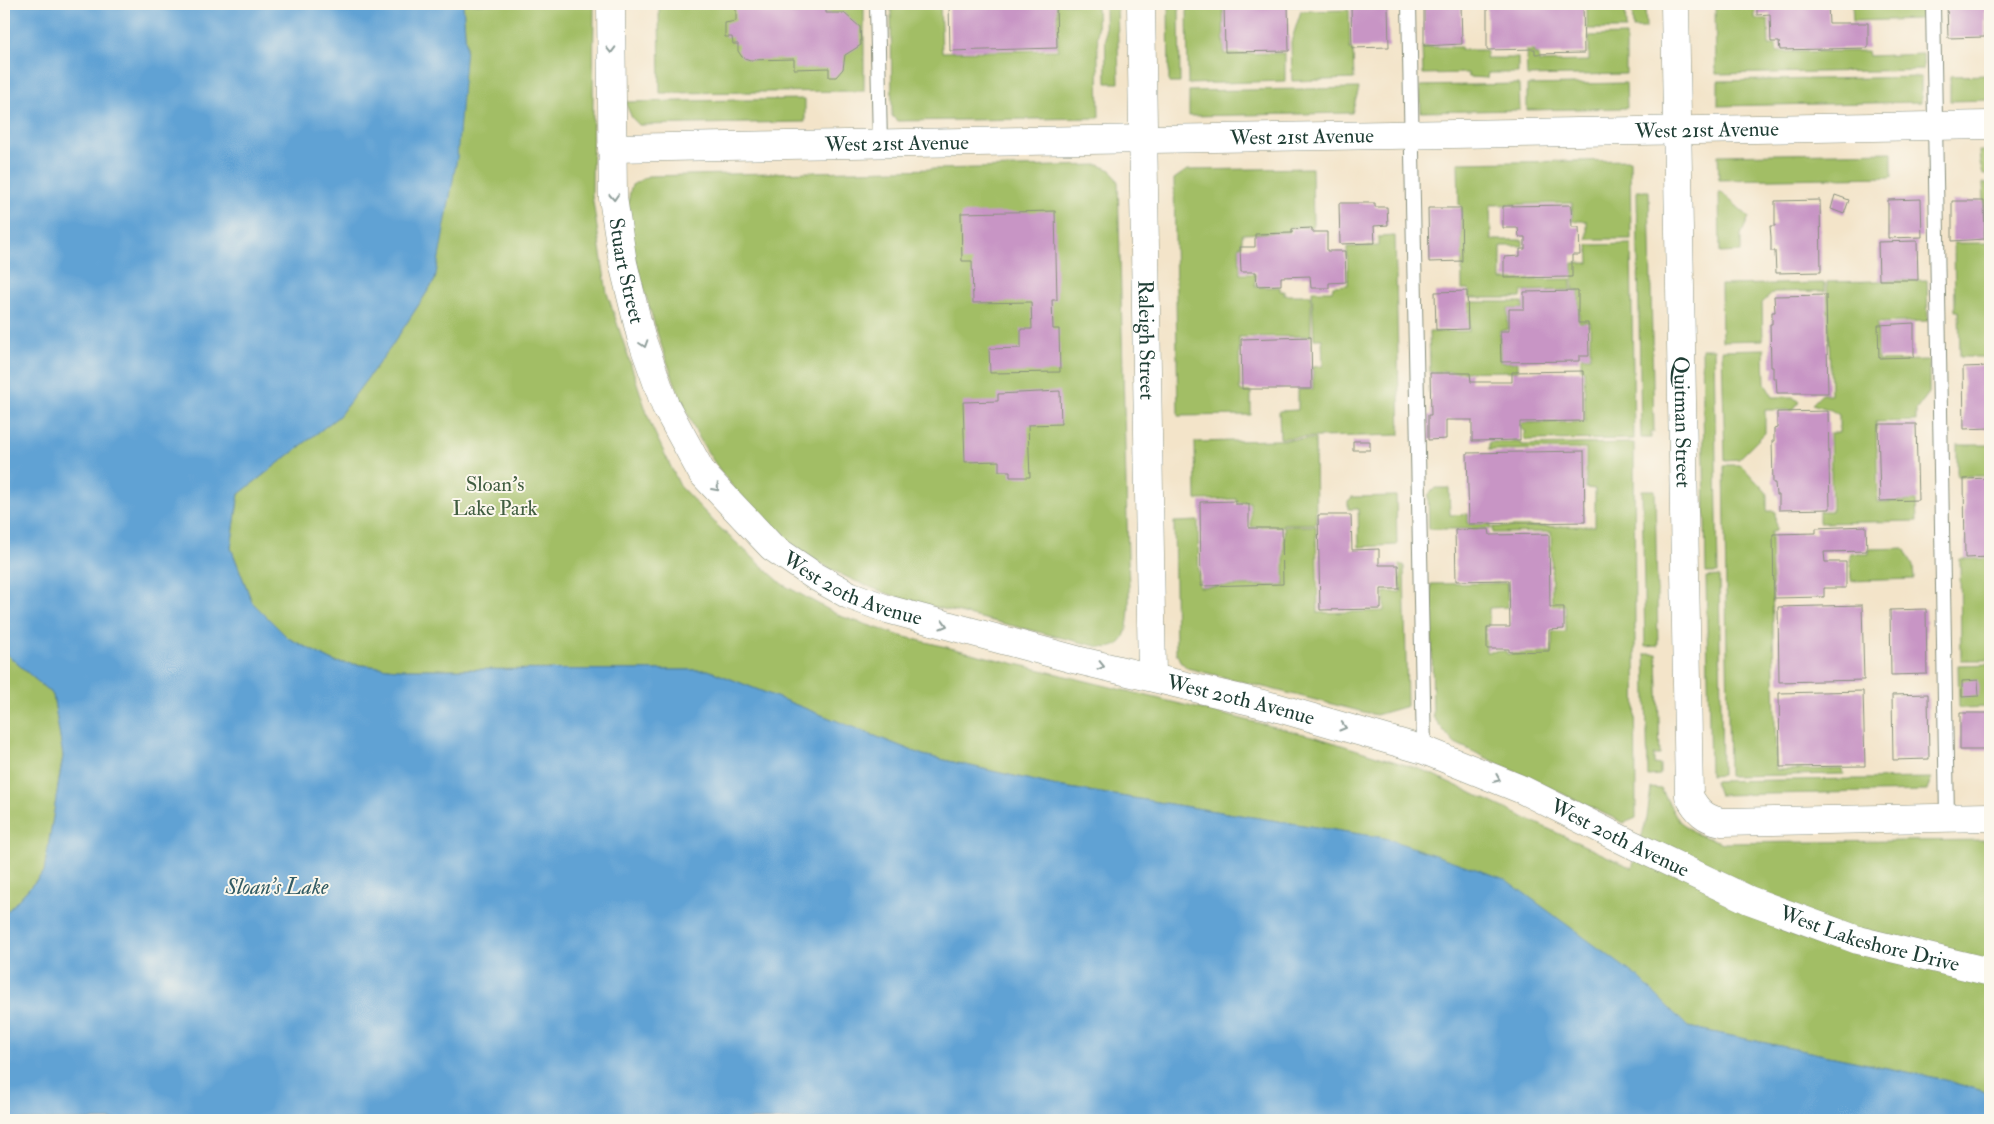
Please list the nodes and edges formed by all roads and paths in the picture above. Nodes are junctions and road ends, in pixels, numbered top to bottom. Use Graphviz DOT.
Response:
graph roads {
  1 [pos="611,4"];
  2 [pos="877,4"];
  3 [pos="1141,4"];
  4 [pos="1409,4"];
  5 [pos="1676,4"];
  6 [pos="1933,4"];
  7 [pos="1990,125"];
  8 [pos="1935,126"];
  9 [pos="1677,130"];
  10 [pos="1412,135"];
  11 [pos="1143,140"];
  12 [pos="880,144"];
  13 [pos="612,148"];
  14 [pos="736,511"];
  15 [pos="1152,677"];
  16 [pos="1424,750"];
  17 [pos="1990,817"];
  18 [pos="1946,818"];
  19 [pos="1749,900"];
  20 [pos="1990,972"];
  1 -- 13 [label="street, Stuart Street, one-way"];
  2 -- 12 [label="lane"];
  3 -- 11 [label="street, Raleigh Street"];
  4 -- 10 [label="lane"];
  5 -- 9 [label="street, Quitman Street"];
  6 -- 8 [label="lane"];
  7 -- 8 [label="street, West 21st Avenue"];
  8 -- 9 [label="street, West 21st Avenue"];
  8 -- 18 [label="lane"];
  9 -- 10 [label="street, West 21st Avenue"];
  9 -- 18 [label="street, Quitman Street"];
  10 -- 11 [label="street, West 21st Avenue"];
  10 -- 16 [label="lane"];
  11 -- 12 [label="street, West 21st Avenue"];
  11 -- 15 [label="street, Raleigh Street"];
  12 -- 13 [label="street, West 21st Avenue"];
  13 -- 14 [label="street, Stuart Street, one-way"];
  14 -- 15 [label="street, West 20th Avenue, one-way"];
  15 -- 16 [label="street, West 20th Avenue, one-way"];
  16 -- 19 [label="street, West 20th Avenue, one-way"];
  17 -- 18 [label="street"];
  19 -- 20 [label="street, West Lakeshore Drive"];
}
